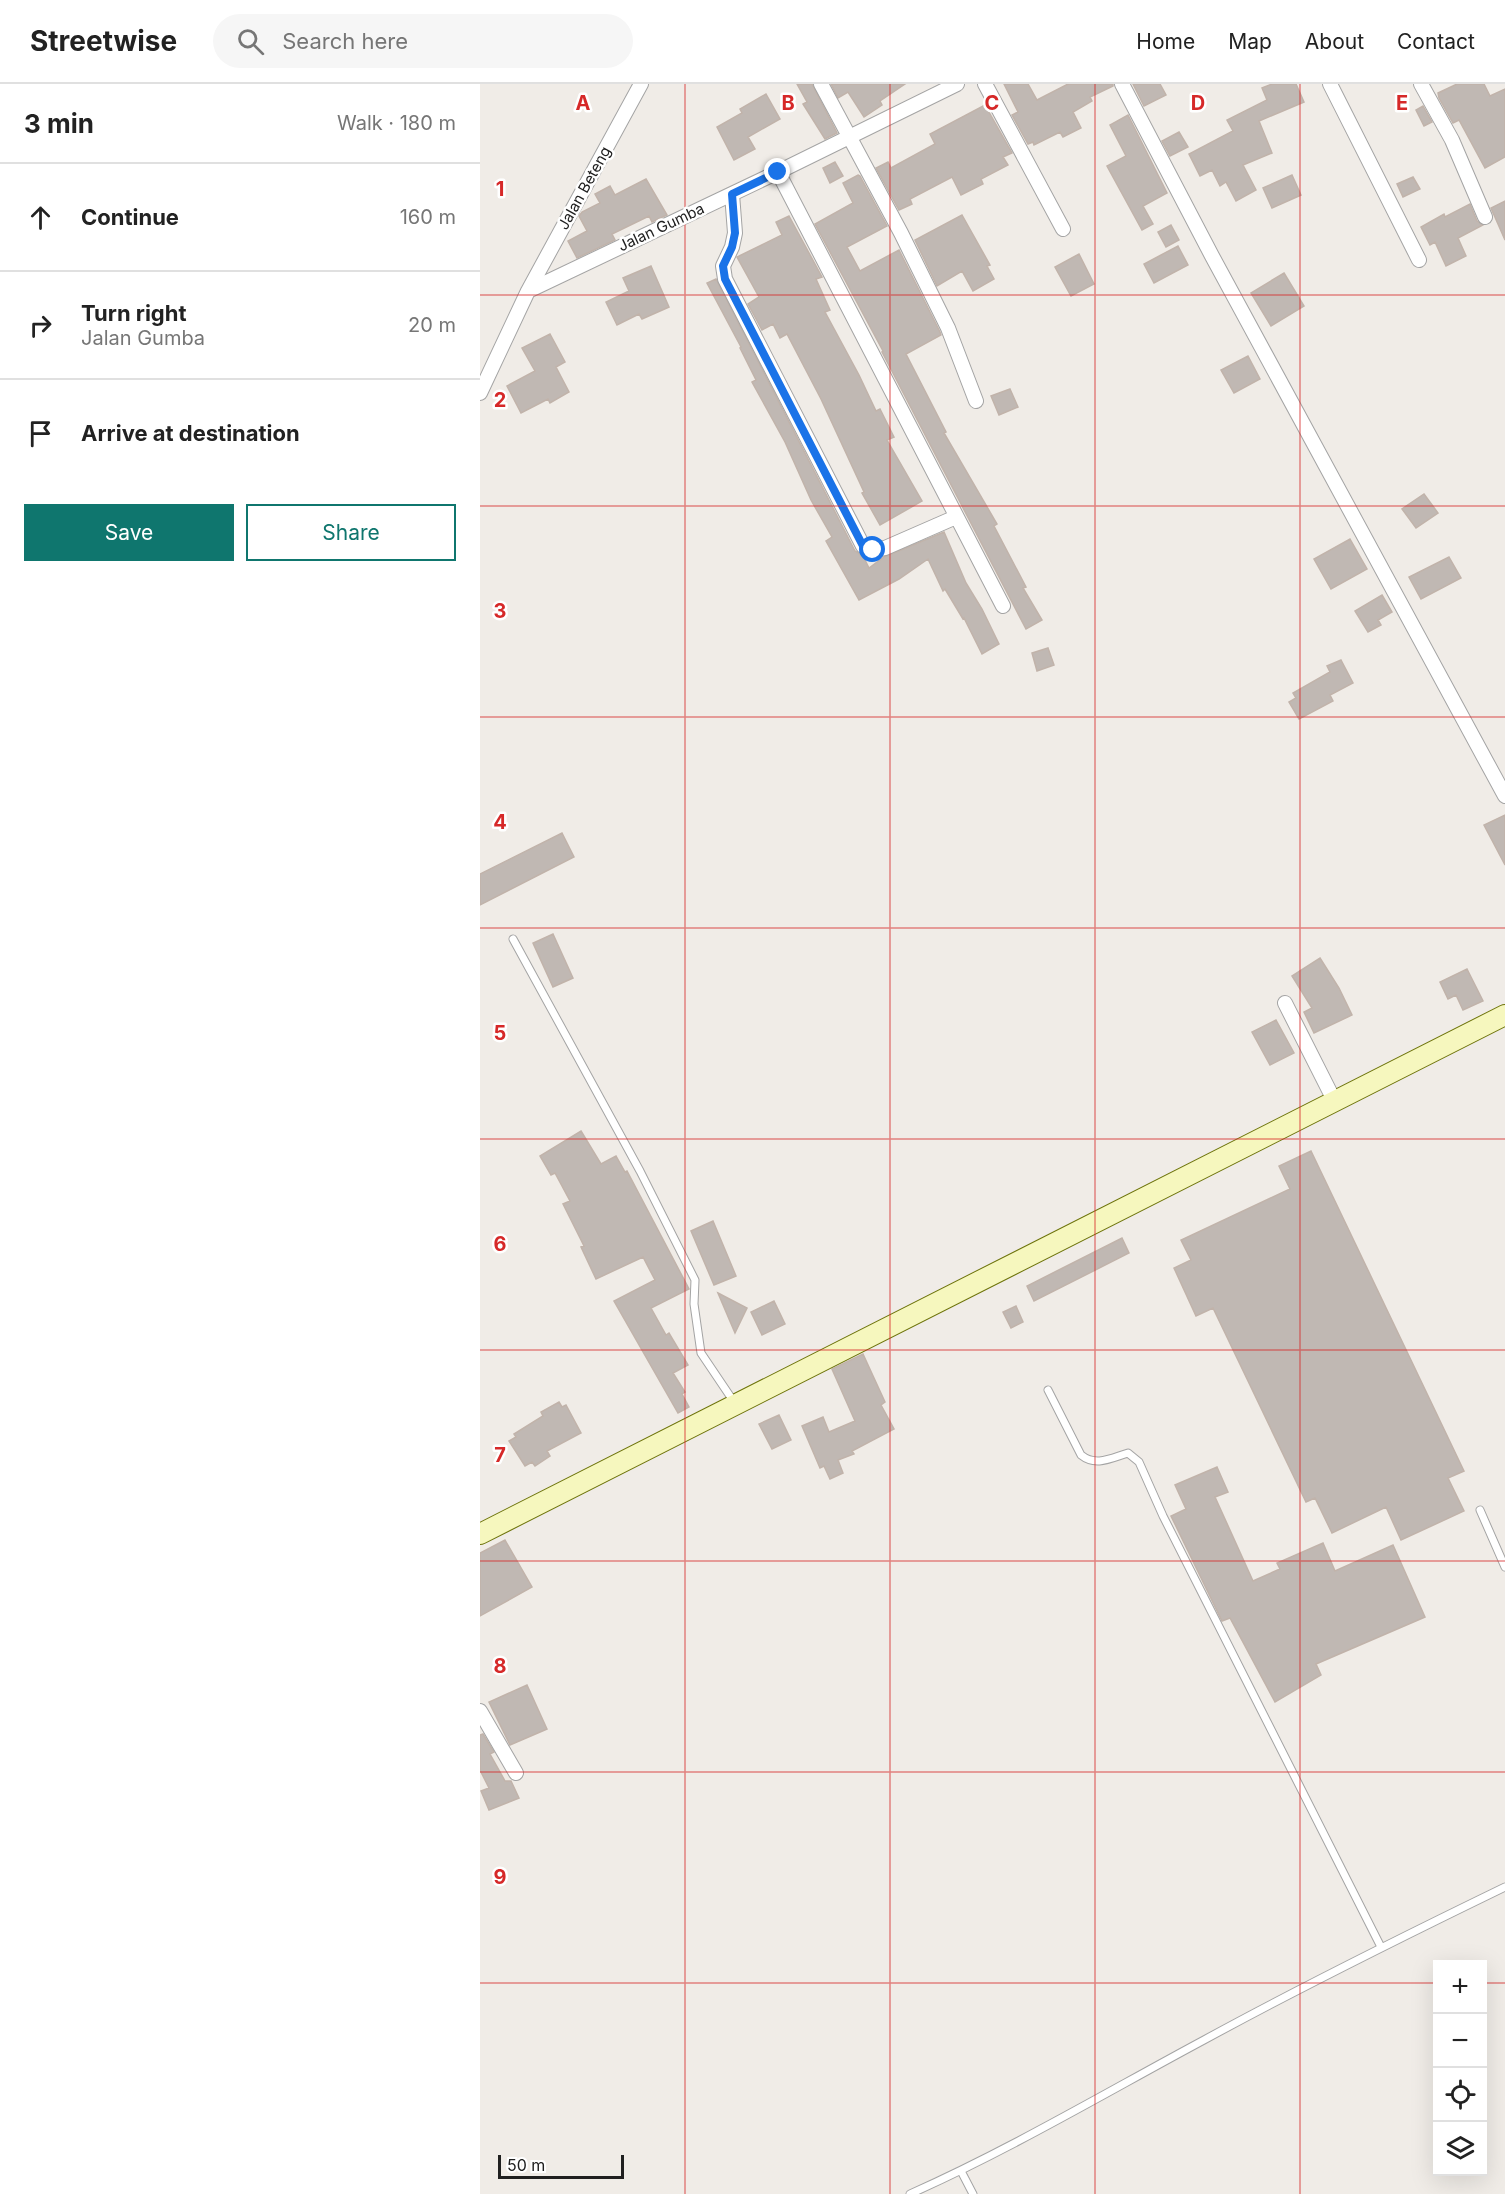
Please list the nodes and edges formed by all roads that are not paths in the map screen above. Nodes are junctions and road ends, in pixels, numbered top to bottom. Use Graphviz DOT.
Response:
graph roads {
  1 [pos="641,84"];
  2 [pos="821,84"];
  3 [pos="957,84"];
  4 [pos="985,84"];
  5 [pos="1122,84"];
  6 [pos="1330,84"];
  7 [pos="1421,84"];
  8 [pos="850,136"];
  9 [pos="778,172"];
  10 [pos="732,194"];
  11 [pos="1485,217"];
  12 [pos="1064,229"];
  13 [pos="1419,260"];
  14 [pos="528,291"];
  15 [pos="484,377"];
  16 [pos="480,393"];
  17 [pos="976,401"];
  18 [pos="956,517"];
  19 [pos="1003,606"];
  20 [pos="1505,796"];
  21 [pos="513,939"];
  22 [pos="1285,1003"];
  23 [pos="1505,1016"];
  24 [pos="1335,1102"];
  25 [pos="1048,1390"];
  26 [pos="736,1404"];
  27 [pos="1480,1510"];
  28 [pos="480,1534"];
  29 [pos="1505,1567"];
  30 [pos="480,1711"];
  31 [pos="516,1773"];
  32 [pos="1505,1887"];
  33 [pos="1381,1947"];
  34 [pos="961,2171"];
  35 [pos="910,2194"];
  36 [pos="973,2194"];
  1 -- 14 [label="street, Jalan Beteng"];
  2 -- 8 [label="street"];
  3 -- 8 [label="street, Jalan Gumba"];
  4 -- 12 [label="street"];
  5 -- 20 [label="street"];
  6 -- 13 [label="street"];
  7 -- 11 [label="street"];
  8 -- 9 [label="street, Jalan Gumba"];
  8 -- 17 [label="street"];
  9 -- 10 [label="street, Jalan Gumba"];
  9 -- 18 [label="street"];
  10 -- 14 [label="street, Jalan Gumba"];
  10 -- 18 [label="street"];
  14 -- 15 [label="street, Jalan Beteng"];
  15 -- 16 [label="street, Jalan Beteng"];
  18 -- 19 [label="street"];
  21 -- 26 [label="lane"];
  22 -- 24 [label="street"];
  23 -- 24 [label="street"];
  24 -- 26 [label="street"];
  25 -- 33 [label="lane"];
  26 -- 28 [label="street"];
  27 -- 29 [label="lane"];
  30 -- 31 [label="street"];
  32 -- 33 [label="lane"];
  33 -- 34 [label="lane"];
  34 -- 35 [label="lane"];
  34 -- 36 [label="lane"];
}
